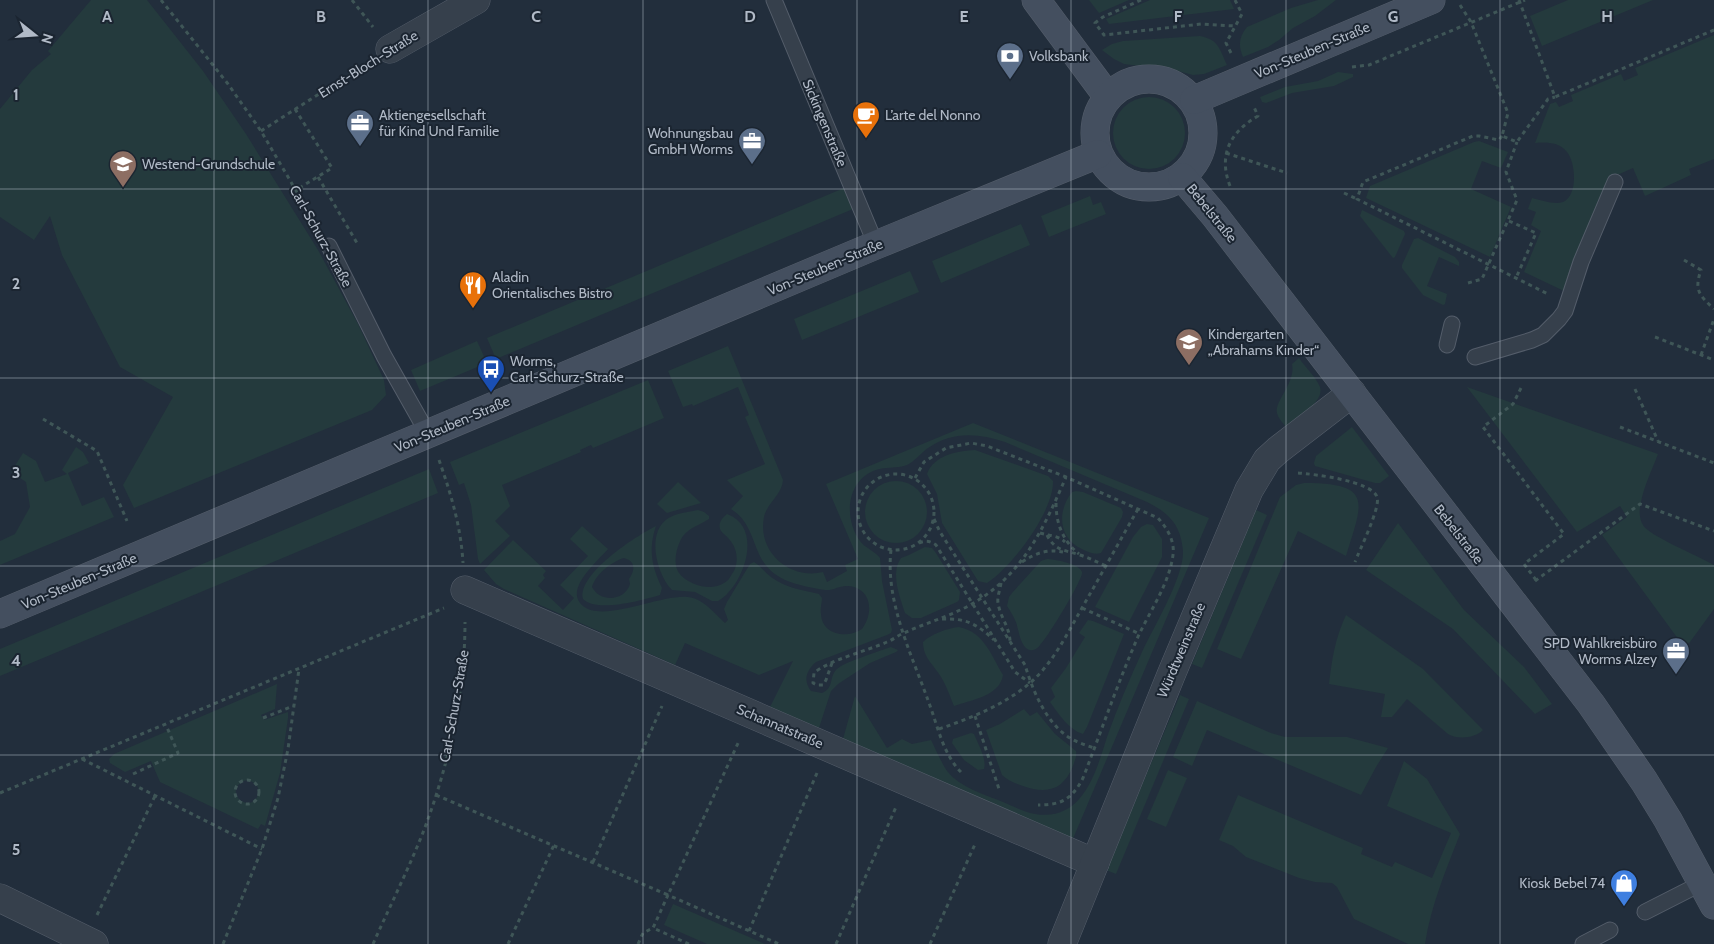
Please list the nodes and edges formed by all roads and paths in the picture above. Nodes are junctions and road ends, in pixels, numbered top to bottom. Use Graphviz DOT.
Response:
graph roads {
  1 [pos="161,0"];
  2 [pos="476,0"];
  3 [pos="774,0"];
  4 [pos="1036,0"];
  5 [pos="1141,0"];
  6 [pos="1235,0"];
  7 [pos="1431,0"];
  8 [pos="1456,0"];
  9 [pos="1519,0"];
  10 [pos="1235,26"];
  11 [pos="1714,30"];
  12 [pos="390,49"];
  13 [pos="1231,55"];
  14 [pos="1108,97"];
  15 [pos="1555,97"];
  16 [pos="1194,100"];
  17 [pos="1254,107"];
  18 [pos="295,109"];
  19 [pos="261,131"];
  20 [pos="1502,136"];
  21 [pos="1517,142"];
  22 [pos="1226,153"];
  23 [pos="1098,154"];
  24 [pos="1287,173"];
  25 [pos="318,177"];
  26 [pos="1182,177"];
  27 [pos="1616,182"];
  28 [pos="296,190"];
  29 [pos="1344,193"];
  30 [pos="1357,198"];
  31 [pos="1215,216"];
  32 [pos="1509,221"];
  33 [pos="876,245"];
  34 [pos="331,251"];
  35 [pos="1684,260"];
  36 [pos="1490,265"];
  37 [pos="1516,278"];
  38 [pos="1468,283"];
  39 [pos="1568,302"];
  40 [pos="1714,310"];
  41 [pos="1714,319"];
  42 [pos="1452,324"];
  43 [pos="1655,337"];
  44 [pos="1447,345"];
  45 [pos="1701,355"];
  46 [pos="1475,357"];
  47 [pos="1714,360"];
  48 [pos="1521,388"];
  49 [pos="1634,389"];
  50 [pos="1352,393"];
  51 [pos="43,419"];
  52 [pos="1620,427"];
  53 [pos="1659,442"];
  54 [pos="433,446"];
  55 [pos="1278,450"];
  56 [pos="1714,462"];
  57 [pos="1066,477"];
  58 [pos="915,478"];
  59 [pos="1056,499"];
  60 [pos="1138,509"];
  61 [pos="934,519"];
  62 [pos="127,521"];
  63 [pos="1714,531"];
  64 [pos="1040,533"];
  65 [pos="1047,535"];
  66 [pos="918,543"];
  67 [pos="1068,545"];
  68 [pos="891,550"];
  69 [pos="1065,552"];
  70 [pos="1080,555"];
  71 [pos="1355,562"];
  72 [pos="1020,564"];
  73 [pos="1106,566"];
  74 [pos="1536,580"];
  75 [pos="1001,582"];
  76 [pos="465,595"];
  77 [pos="982,598"];
  78 [pos="1509,599"];
  79 [pos="972,603"];
  80 [pos="1082,608"];
  81 [pos="0,614"];
  82 [pos="939,619"];
  83 [pos="903,633"];
  84 [pos="1140,634"];
  85 [pos="1010,642"];
  86 [pos="998,643"];
  87 [pos="832,664"];
  88 [pos="299,668"];
  89 [pos="674,680"];
  90 [pos="1030,683"];
  91 [pos="293,705"];
  92 [pos="751,714"];
  93 [pos="975,716"];
  94 [pos="263,718"];
  95 [pos="166,725"];
  96 [pos="939,729"];
  97 [pos="828,747"];
  98 [pos="1094,748"];
  99 [pos="82,758"];
  100 [pos="133,774"];
  101 [pos="967,776"];
  102 [pos="908,781"];
  103 [pos="236,788"];
  104 [pos="993,789"];
  105 [pos="0,793"];
  106 [pos="436,795"];
  107 [pos="154,796"];
  108 [pos="1032,804"];
  109 [pos="988,817"];
  110 [pos="554,845"];
  111 [pos="262,849"];
  112 [pos="593,863"];
  113 [pos="1095,863"];
  114 [pos="1708,894"];
  115 [pos="668,895"];
  116 [pos="0,898"];
  117 [pos="1645,912"];
  118 [pos="653,928"];
  119 [pos="1610,930"];
  120 [pos="749,931"];
  121 [pos="90,942"];
  122 [pos="223,944"];
  123 [pos="373,944"];
  124 [pos="508,944"];
  125 [pos="638,944"];
  126 [pos="689,944"];
  127 [pos="779,944"];
  128 [pos="836,944"];
  129 [pos="930,944"];
  130 [pos="1062,944"];
  131 [pos="1583,944"];
  1 -- 19 [label="path, Carl-Schurz-Straße"];
  2 -- 12 [label="street, Ernst-Bloch-Straße"];
  3 -- 33 [label="lane, Sickingenstraße"];
  4 -- 14 [label="street"];
  5 -- 10 [label="path"];
  6 -- 10 [label="path"];
  7 -- 16 [label="street, Von-Steuben-Straße"];
  8 -- 20 [label="path"];
  9 -- 15 [label="path"];
  10 -- 13 [label="path"];
  11 -- 15 [label="path"];
  12 -- 18 [label="path, Ernst-Bloch-Straße"];
  14 -- 16 [label="street"];
  14 -- 23 [label="street"];
  15 -- 21 [label="path"];
  16 -- 26 [label="street"];
  17 -- 22 [label="path"];
  18 -- 19 [label="path, Ernst-Bloch-Straße"];
  18 -- 25 [label="path"];
  19 -- 28 [label="path, Carl-Schurz-Straße"];
  20 -- 21 [label="path"];
  20 -- 30 [label="path"];
  21 -- 32 [label="path"];
  22 -- 24 [label="path"];
  22 -- 31 [label="path"];
  23 -- 26 [label="street"];
  23 -- 33 [label="street, Von-Steuben-Straße"];
  25 -- 28 [label="path"];
  25 -- 34 [label="path"];
  26 -- 31 [label="street, Bebelstraße"];
  27 -- 39 [label="lane"];
  28 -- 34 [label="path, Carl-Schurz-Straße"];
  29 -- 30 [label="path"];
  30 -- 36 [label="path"];
  31 -- 50 [label="street, Bebelstraße"];
  32 -- 36 [label="path"];
  32 -- 37 [label="path"];
  33 -- 54 [label="street, Von-Steuben-Straße"];
  34 -- 54 [label="lane, Carl-Schurz-Straße"];
  35 -- 40 [label="path"];
  36 -- 37 [label="path"];
  36 -- 38 [label="path"];
  37 -- 39 [label="path"];
  39 -- 46 [label="lane"];
  41 -- 45 [label="path"];
  42 -- 44 [label="lane"];
  43 -- 45 [label="path"];
  45 -- 47 [label="path"];
  48 -- 74 [label="path"];
  49 -- 53 [label="path"];
  50 -- 55 [label="street, Würdtweinstraße"];
  50 -- 78 [label="street, Bebelstraße"];
  51 -- 62 [label="path"];
  52 -- 53 [label="path"];
  53 -- 56 [label="path"];
  54 -- 76 [label="path, Carl-Schurz-Straße"];
  54 -- 81 [label="street, Von-Steuben-Straße"];
  55 -- 71 [label="path"];
  55 -- 113 [label="street, Würdtweinstraße"];
  57 -- 58 [label="path"];
  57 -- 59 [label="path"];
  57 -- 60 [label="path"];
  58 -- 61 [label="path"];
  58 -- 68 [label="path"];
  59 -- 64 [label="path"];
  59 -- 67 [label="path"];
  60 -- 73 [label="path"];
  60 -- 84 [label="path"];
  61 -- 66 [label="path"];
  61 -- 77 [label="path"];
  63 -- 74 [label="path"];
  64 -- 65 [label="path"];
  64 -- 72 [label="path"];
  65 -- 67 [label="path"];
  65 -- 69 [label="path"];
  66 -- 68 [label="path"];
  66 -- 79 [label="path"];
  67 -- 70 [label="path"];
  68 -- 83 [label="path"];
  69 -- 70 [label="path"];
  69 -- 72 [label="path"];
  70 -- 73 [label="path"];
  72 -- 75 [label="path"];
  73 -- 80 [label="path"];
  74 -- 78 [label="path"];
  75 -- 77 [label="path"];
  75 -- 85 [label="path"];
  76 -- 88 [label="path"];
  76 -- 89 [label="street, Schannatstraße"];
  76 -- 106 [label="path, Carl-Schurz-Straße"];
  77 -- 79 [label="path"];
  77 -- 85 [label="path"];
  78 -- 114 [label="street, Bebelstraße"];
  79 -- 82 [label="path"];
  79 -- 86 [label="path"];
  80 -- 84 [label="path"];
  80 -- 90 [label="path"];
  82 -- 83 [label="path"];
  82 -- 86 [label="path"];
  83 -- 87 [label="path"];
  83 -- 96 [label="path"];
  84 -- 98 [label="path"];
  85 -- 90 [label="path"];
  86 -- 90 [label="path"];
  87 -- 87 [label="path"];
  88 -- 91 [label="path"];
  88 -- 95 [label="path"];
  89 -- 92 [label="street, Schannatstraße"];
  89 -- 112 [label="path"];
  90 -- 93 [label="path"];
  90 -- 98 [label="path"];
  91 -- 94 [label="path"];
  91 -- 111 [label="path"];
  92 -- 97 [label="street, Schannatstraße"];
  92 -- 115 [label="path"];
  93 -- 96 [label="path"];
  93 -- 104 [label="path"];
  95 -- 99 [label="path"];
  95 -- 100 [label="path"];
  96 -- 101 [label="path"];
  97 -- 102 [label="street, Schannatstraße"];
  97 -- 120 [label="path"];
  98 -- 108 [label="path"];
  99 -- 105 [label="path"];
  99 -- 107 [label="path"];
  102 -- 109 [label="street, Schannatstraße"];
  102 -- 128 [label="path"];
  103 -- 103 [label="path"];
  106 -- 110 [label="path"];
  106 -- 123 [label="path, Carl-Schurz-Straße"];
  107 -- 111 [label="path"];
  107 -- 121 [label="path"];
  109 -- 113 [label="street, Schannatstraße"];
  109 -- 129 [label="path"];
  110 -- 112 [label="path"];
  110 -- 124 [label="path"];
  111 -- 122 [label="path"];
  112 -- 115 [label="path"];
  113 -- 130 [label="street, Würdtweinstraße"];
  114 -- 117 [label="lane"];
  115 -- 118 [label="path"];
  115 -- 120 [label="path"];
  116 -- 121 [label="street"];
  118 -- 125 [label="path"];
  118 -- 126 [label="path"];
  119 -- 131 [label="lane"];
  120 -- 127 [label="path"];
}
